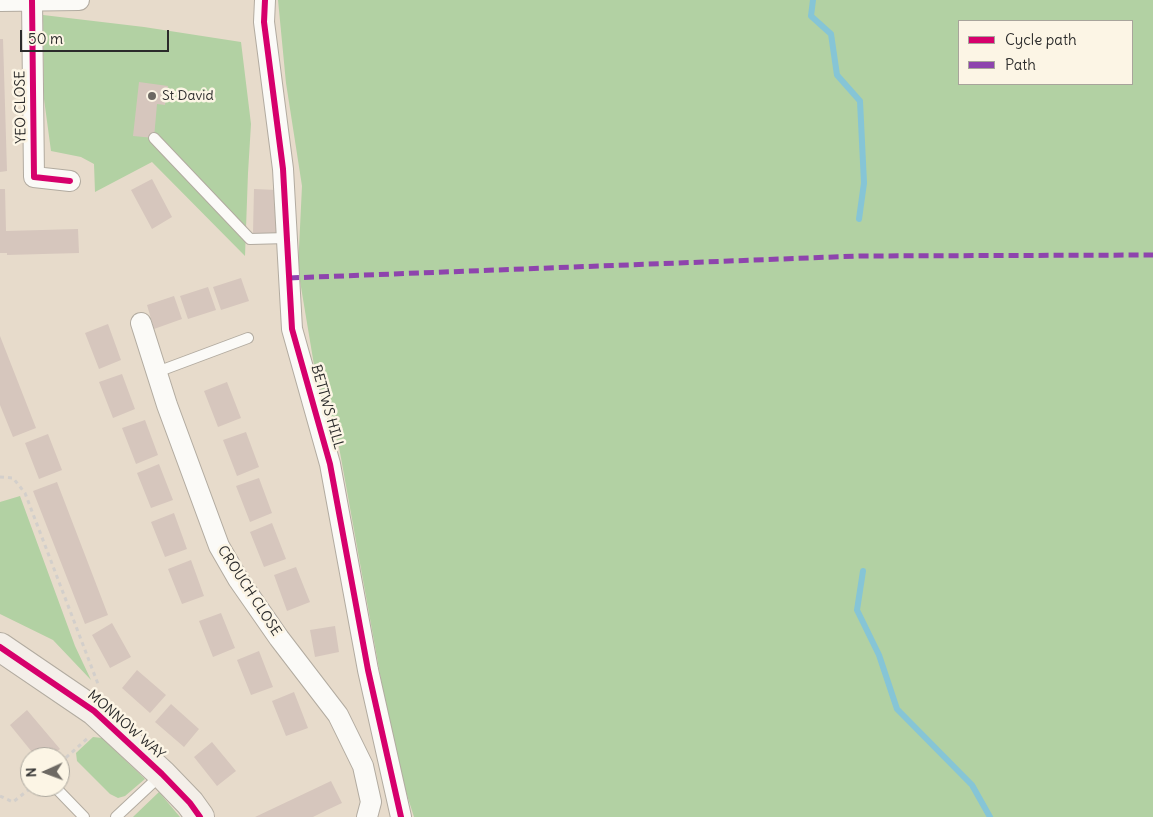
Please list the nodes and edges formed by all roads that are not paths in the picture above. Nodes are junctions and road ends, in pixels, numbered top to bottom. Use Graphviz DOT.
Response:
graph roads {
  1 [pos="32,0"];
  2 [pos="79,0"];
  3 [pos="265,0"];
  4 [pos="0,1"];
  5 [pos="154,138"];
  6 [pos="70,181"];
  7 [pos="287,238"];
  8 [pos="140,323"];
  9 [pos="248,338"];
  10 [pos="156,372"];
  11 [pos="0,647"];
  12 [pos="162,774"];
  13 [pos="65,797"];
  14 [pos="84,817"];
  15 [pos="116,817"];
  16 [pos="200,817"];
  17 [pos="367,817"];
  18 [pos="400,817"];
  1 -- 2 [label="street"];
  1 -- 4 [label="street"];
  1 -- 6 [label="street, YEO CLOSE"];
  3 -- 7 [label="street, BETTWS HILL"];
  5 -- 7 [label="lane"];
  7 -- 18 [label="street, BETTWS HILL"];
  8 -- 10 [label="street, CROUCH CLOSE"];
  9 -- 10 [label="lane"];
  10 -- 17 [label="street, CROUCH CLOSE"];
  11 -- 12 [label="street, MONNOW WAY"];
  12 -- 15 [label="lane"];
  12 -- 16 [label="street, MONNOW WAY"];
  13 -- 14 [label="lane"];
}
